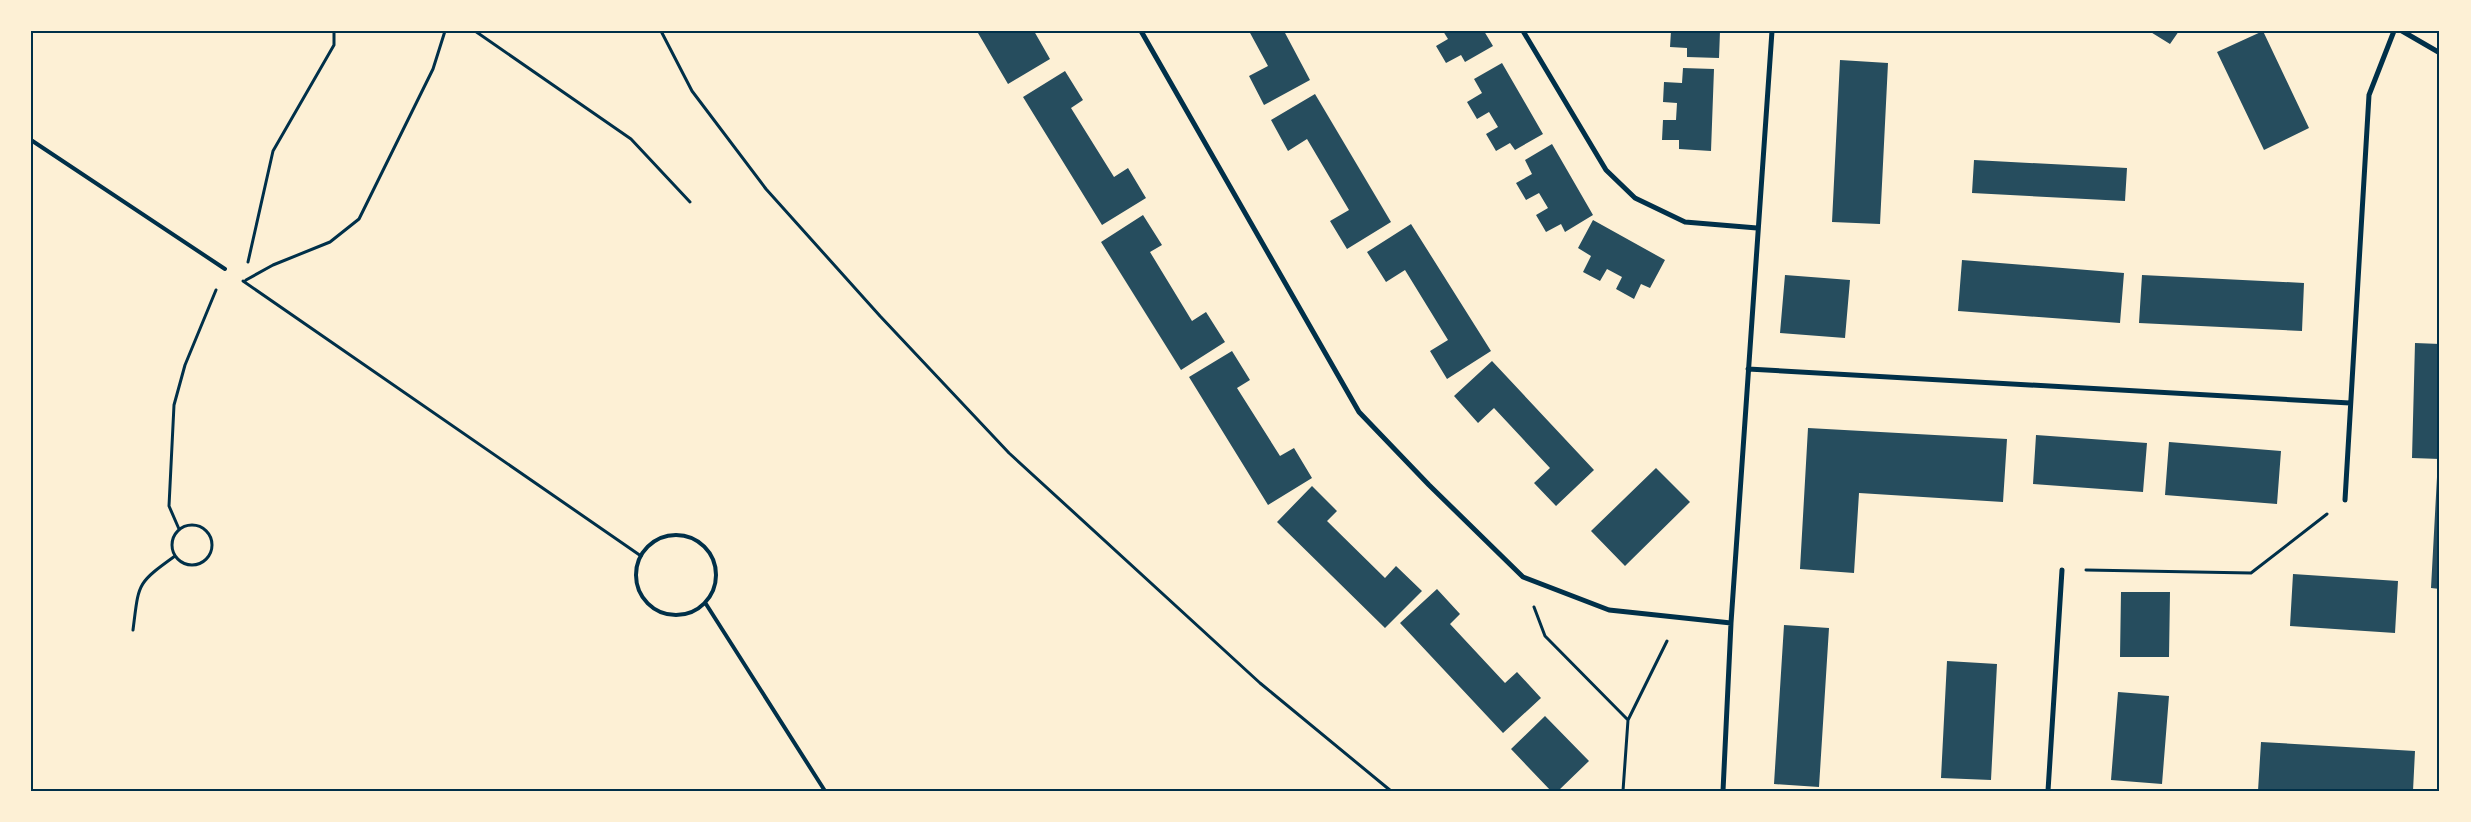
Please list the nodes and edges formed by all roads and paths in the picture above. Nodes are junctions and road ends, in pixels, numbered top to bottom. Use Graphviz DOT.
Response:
graph roads {
  1 [pos="334,31"];
  2 [pos="445,31"];
  3 [pos="475,31"];
  4 [pos="661,31"];
  5 [pos="1141,31"];
  6 [pos="1523,31"];
  7 [pos="1772,31"];
  8 [pos="2394,31"];
  9 [pos="2402,31"];
  10 [pos="2440,53"];
  11 [pos="31,140"];
  12 [pos="690,202"];
  13 [pos="1757,228"];
  14 [pos="248,263"];
  15 [pos="225,269"];
  16 [pos="246,272"];
  17 [pos="243,282"];
  18 [pos="1748,369"];
  19 [pos="2350,403"];
  20 [pos="2345,500"];
  21 [pos="179,529"];
  22 [pos="175,556"];
  23 [pos="642,556"];
  24 [pos="2062,570"];
  25 [pos="1523,577"];
  26 [pos="706,604"];
  27 [pos="1679,617"];
  28 [pos="1731,623"];
  29 [pos="133,630"];
  30 [pos="1628,720"];
  31 [pos="825,791"];
  32 [pos="1391,791"];
  33 [pos="1623,791"];
  34 [pos="1723,791"];
  35 [pos="2048,791"];
  1 -- 14 [label="path"];
  2 -- 17 [label="path"];
  3 -- 12 [label="path"];
  4 -- 32 [label="path"];
  5 -- 25 [label="street"];
  6 -- 13 [label="street"];
  7 -- 13 [label="street"];
  8 -- 19 [label="street"];
  9 -- 10 [label="street"];
  11 -- 15 [label="lane"];
  13 -- 18 [label="street"];
  15 -- 17 [label="path"];
  15 -- 21 [label="path"];
  16 -- 17 [label="path"];
  17 -- 23 [label="path"];
  18 -- 19 [label="street"];
  18 -- 28 [label="street"];
  19 -- 20 [label="street"];
  20 -- 24 [label="path"];
  21 -- 22 [label="path"];
  21 -- 22 [label="path"];
  22 -- 29 [label="path"];
  23 -- 26 [label="lane"];
  23 -- 26 [label="lane"];
  24 -- 35 [label="street"];
  25 -- 27 [label="street"];
  25 -- 30 [label="path"];
  26 -- 31 [label="lane"];
  27 -- 28 [label="street"];
  27 -- 30 [label="path"];
  28 -- 34 [label="street"];
  30 -- 33 [label="path"];
}
